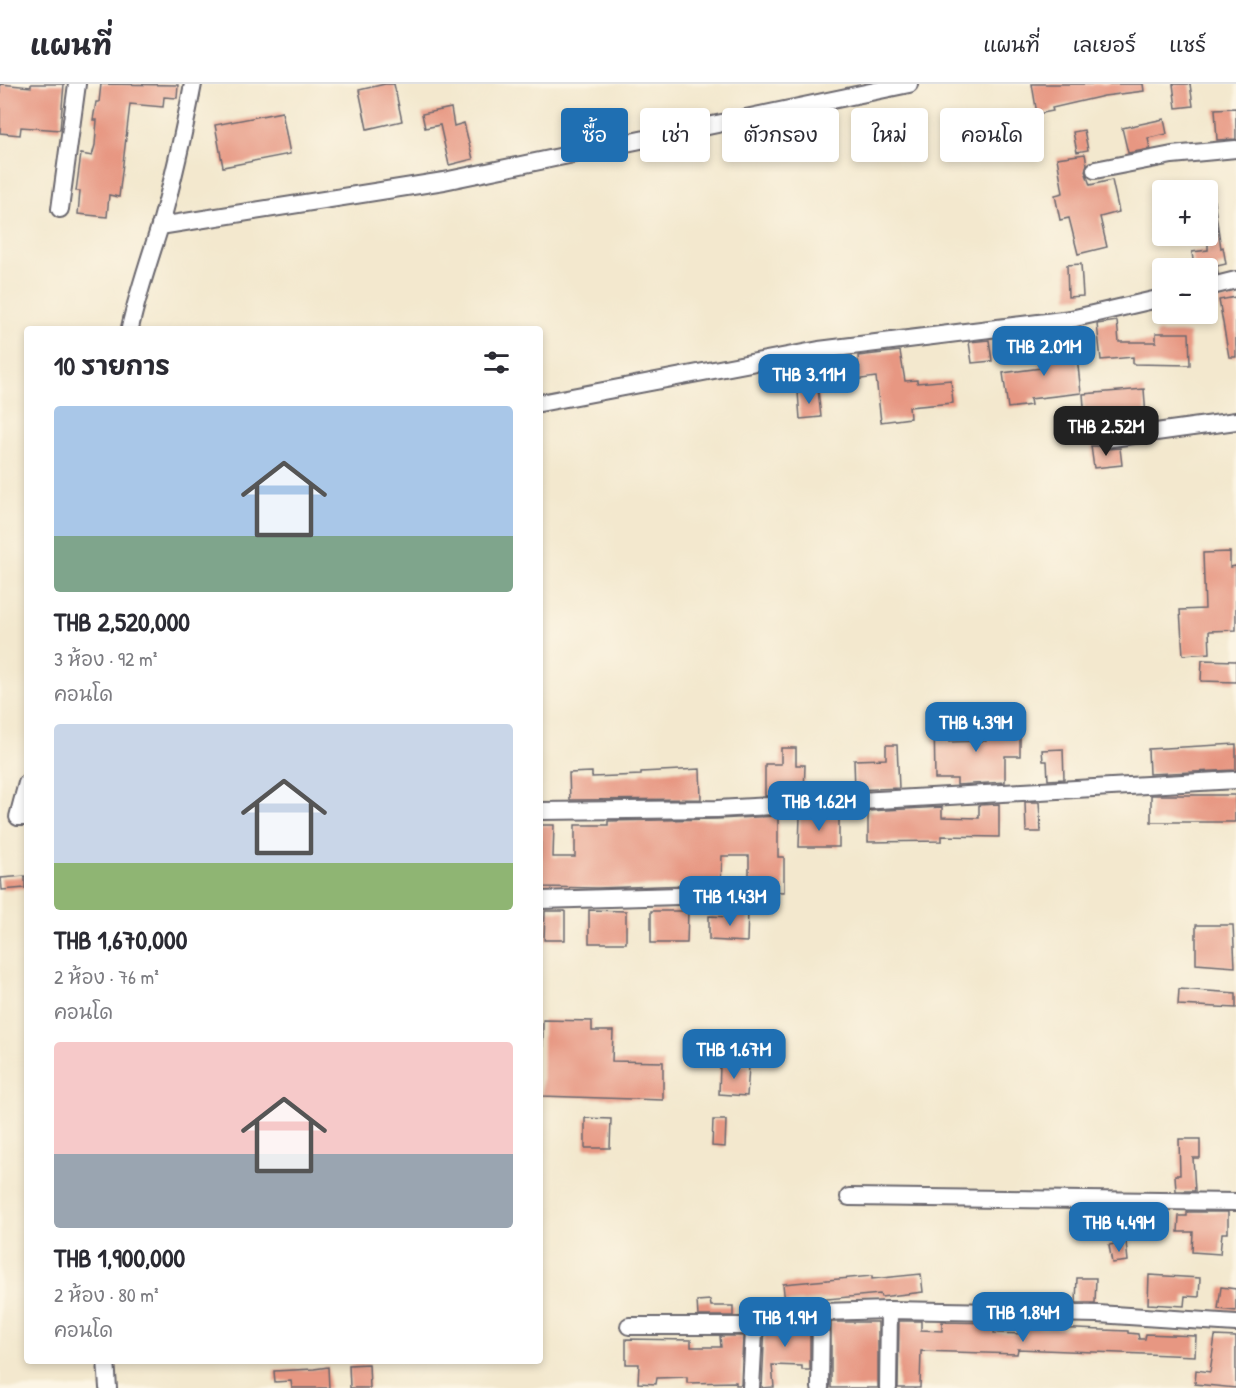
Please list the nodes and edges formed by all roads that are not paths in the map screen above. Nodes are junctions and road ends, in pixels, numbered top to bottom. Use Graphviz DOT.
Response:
graph roads {
  1 [pos="77,84"];
  2 [pos="193,84"];
  3 [pos="909,84"];
  4 [pos="1236,149"];
  5 [pos="1095,170"];
  6 [pos="60,209"];
  7 [pos="160,226"];
  8 [pos="1236,280"];
  9 [pos="1218,284"];
  10 [pos="1152,300"];
  11 [pos="130,326"];
  12 [pos="543,402"];
  13 [pos="1236,421"];
  14 [pos="1105,440"];
  15 [pos="1236,780"];
  16 [pos="24,794"];
  17 [pos="543,811"];
  18 [pos="24,817"];
  19 [pos="749,894"];
  20 [pos="543,900"];
  21 [pos="849,1197"];
  22 [pos="1236,1202"];
  23 [pos="889,1310"];
  24 [pos="821,1313"];
  25 [pos="1236,1323"];
  26 [pos="629,1326"];
  27 [pos="755,1326"];
  28 [pos="106,1364"];
  29 [pos="108,1388"];
  30 [pos="751,1388"];
  31 [pos="820,1388"];
  32 [pos="888,1388"];
  1 -- 6 [label="street"];
  2 -- 7 [label="street"];
  3 -- 7 [label="street"];
  4 -- 5 [label="street"];
  7 -- 11 [label="street"];
  8 -- 9 [label="street"];
  10 -- 12 [label="street"];
  13 -- 14 [label="street"];
  15 -- 17 [label="street"];
  16 -- 18 [label="street"];
  19 -- 20 [label="street"];
  21 -- 22 [label="street"];
  23 -- 24 [label="street"];
  23 -- 25 [label="street"];
  23 -- 32 [label="street"];
  24 -- 27 [label="street"];
  24 -- 31 [label="street"];
  26 -- 27 [label="street"];
  27 -- 30 [label="street"];
  28 -- 29 [label="street"];
}
